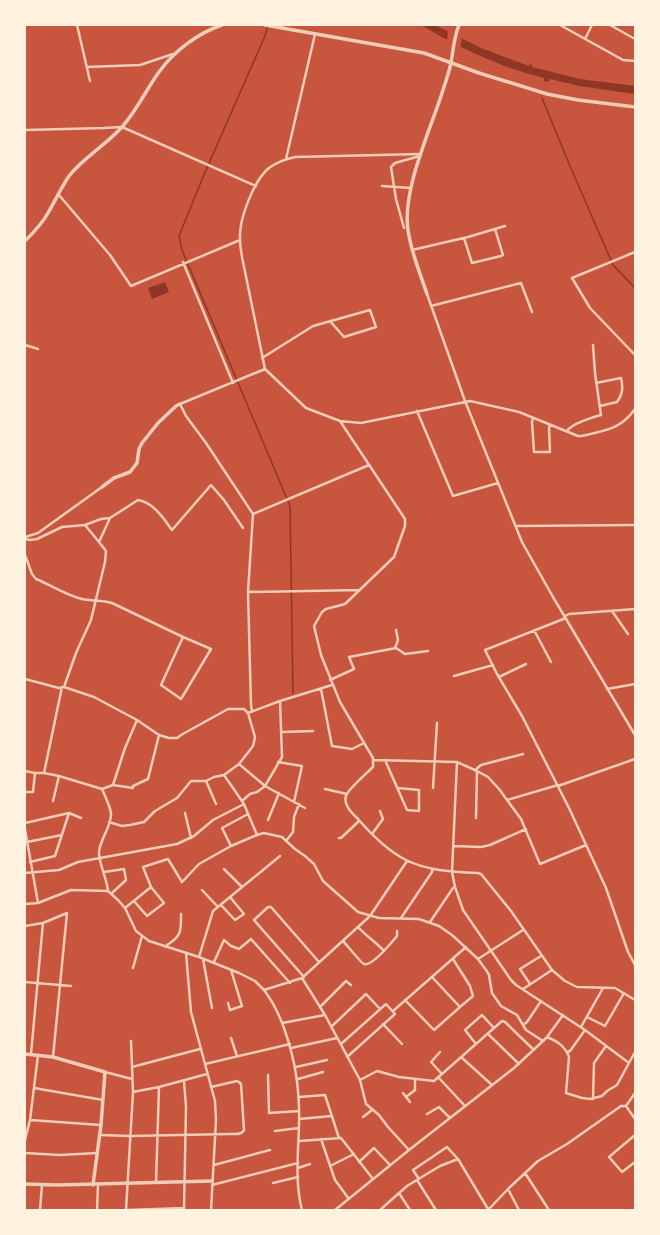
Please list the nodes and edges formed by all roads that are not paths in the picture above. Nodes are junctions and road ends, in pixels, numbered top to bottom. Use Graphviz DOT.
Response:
graph roads {
  1 [pos="77,25"];
  2 [pos="220,25"];
  3 [pos="265,25"];
  4 [pos="560,25"];
  5 [pos="592,25"];
  6 [pos="610,25"];
  7 [pos="459,27"];
  8 [pos="315,34"];
  9 [pos="585,39"];
  10 [pos="635,39"];
  11 [pos="176,54"];
  12 [pos="635,61"];
  13 [pos="451,63"];
  14 [pos="87,67"];
  15 [pos="90,81"];
  16 [pos="635,108"];
  17 [pos="122,127"];
  18 [pos="25,130"];
  19 [pos="421,155"];
  20 [pos="286,159"];
  21 [pos="256,186"];
  22 [pos="382,186"];
  23 [pos="394,187"];
  24 [pos="411,188"];
  25 [pos="58,195"];
  26 [pos="504,226"];
  27 [pos="404,228"];
  28 [pos="495,229"];
  29 [pos="464,238"];
  30 [pos="240,240"];
  31 [pos="25,241"];
  32 [pos="412,250"];
  33 [pos="635,252"];
  34 [pos="184,262"];
  35 [pos="426,294"];
  36 [pos="431,306"];
  37 [pos="532,312"];
  38 [pos="330,321"];
  39 [pos="25,345"];
  40 [pos="593,345"];
  41 [pos="38,349"];
  42 [pos="635,355"];
  43 [pos="262,358"];
  44 [pos="265,369"];
  45 [pos="234,382"];
  46 [pos="596,383"];
  47 [pos="465,401"];
  48 [pos="180,404"];
  49 [pos="600,406"];
  50 [pos="635,409"];
  51 [pos="417,411"];
  52 [pos="534,418"];
  53 [pos="340,421"];
  54 [pos="550,425"];
  55 [pos="567,431"];
  56 [pos="369,465"];
  57 [pos="498,483"];
  58 [pos="102,487"];
  59 [pos="254,514"];
  60 [pos="110,518"];
  61 [pos="85,525"];
  62 [pos="635,525"];
  63 [pos="515,526"];
  64 [pos="243,528"];
  65 [pos="25,538"];
  66 [pos="99,542"];
  67 [pos="25,555"];
  68 [pos="360,590"];
  69 [pos="248,592"];
  70 [pos="96,600"];
  71 [pos="635,609"];
  72 [pos="612,611"];
  73 [pos="565,617"];
  74 [pos="396,630"];
  75 [pos="534,630"];
  76 [pos="628,634"];
  77 [pos="183,637"];
  78 [pos="395,648"];
  79 [pos="428,651"];
  80 [pos="550,662"];
  81 [pos="526,664"];
  82 [pos="493,665"];
  83 [pos="454,676"];
  84 [pos="499,677"];
  85 [pos="25,679"];
  86 [pos="330,680"];
  87 [pos="635,684"];
  88 [pos="332,685"];
  89 [pos="63,687"];
  90 [pos="321,689"];
  91 [pos="607,689"];
  92 [pos="280,701"];
  93 [pos="252,711"];
  94 [pos="248,713"];
  95 [pos="137,720"];
  96 [pos="437,723"];
  97 [pos="313,731"];
  98 [pos="281,732"];
  99 [pos="159,735"];
  100 [pos="635,735"];
  101 [pos="364,743"];
  102 [pos="523,754"];
  103 [pos="635,759"];
  104 [pos="373,760"];
  105 [pos="385,760"];
  106 [pos="435,761"];
  107 [pos="278,762"];
  108 [pos="457,762"];
  109 [pos="239,764"];
  110 [pos="476,770"];
  111 [pos="25,772"];
  112 [pos="44,772"];
  113 [pos="35,773"];
  114 [pos="224,775"];
  115 [pos="59,776"];
  116 [pos="206,781"];
  117 [pos="113,785"];
  118 [pos="558,785"];
  119 [pos="265,786"];
  120 [pos="398,788"];
  121 [pos="434,788"];
  122 [pos="102,789"];
  123 [pos="325,789"];
  124 [pos="25,792"];
  125 [pos="279,793"];
  126 [pos="347,794"];
  127 [pos="507,800"];
  128 [pos="53,801"];
  129 [pos="294,802"];
  130 [pos="243,803"];
  131 [pos="216,804"];
  132 [pos="299,804"];
  133 [pos="305,808"];
  134 [pos="380,811"];
  135 [pos="69,813"];
  136 [pos="185,813"];
  137 [pos="248,814"];
  138 [pos="80,818"];
  139 [pos="476,818"];
  140 [pos="268,820"];
  141 [pos="359,821"];
  142 [pos="25,822"];
  143 [pos="109,822"];
  144 [pos="25,829"];
  145 [pos="526,829"];
  146 [pos="372,834"];
  147 [pos="62,835"];
  148 [pos="257,835"];
  149 [pos="191,838"];
  150 [pos="339,838"];
  151 [pos="286,841"];
  152 [pos="27,842"];
  153 [pos="586,845"];
  154 [pos="232,846"];
  155 [pos="453,846"];
  156 [pos="280,856"];
  157 [pos="100,859"];
  158 [pos="407,861"];
  159 [pos="30,862"];
  160 [pos="432,868"];
  161 [pos="224,869"];
  162 [pos="104,872"];
  163 [pos="452,872"];
  164 [pos="25,873"];
  165 [pos="32,873"];
  166 [pos="151,887"];
  167 [pos="242,887"];
  168 [pos="455,887"];
  169 [pos="202,890"];
  170 [pos="108,891"];
  171 [pos="112,894"];
  172 [pos="230,897"];
  173 [pos="134,901"];
  174 [pos="38,903"];
  175 [pos="25,904"];
  176 [pos="220,906"];
  177 [pos="125,908"];
  178 [pos="181,914"];
  179 [pos="370,916"];
  180 [pos="401,918"];
  181 [pos="430,922"];
  182 [pos="43,923"];
  183 [pos="25,926"];
  184 [pos="358,927"];
  185 [pos="523,930"];
  186 [pos="397,931"];
  187 [pos="142,936"];
  188 [pos="343,941"];
  189 [pos="166,947"];
  190 [pos="466,947"];
  191 [pos="384,951"];
  192 [pos="491,951"];
  193 [pos="186,953"];
  194 [pos="541,956"];
  195 [pos="198,957"];
  196 [pos="203,958"];
  197 [pos="453,959"];
  198 [pos="478,959"];
  199 [pos="214,962"];
  200 [pos="319,962"];
  201 [pos="635,964"];
  202 [pos="133,968"];
  203 [pos="231,969"];
  204 [pos="552,970"];
  205 [pos="432,977"];
  206 [pos="303,978"];
  207 [pos="25,982"];
  208 [pos="38,983"];
  209 [pos="290,983"];
  210 [pos="530,984"];
  211 [pos="60,985"];
  212 [pos="351,985"];
  213 [pos="71,986"];
  214 [pos="603,987"];
  215 [pos="523,989"];
  216 [pos="264,990"];
  217 [pos="624,993"];
  218 [pos="406,1000"];
  219 [pos="635,1000"];
  220 [pos="541,1001"];
  221 [pos="228,1003"];
  222 [pos="460,1007"];
  223 [pos="212,1008"];
  224 [pos="320,1008"];
  225 [pos="380,1009"];
  226 [pos="393,1011"];
  227 [pos="324,1015"];
  228 [pos="563,1015"];
  229 [pos="587,1017"];
  230 [pos="282,1023"];
  231 [pos="383,1024"];
  232 [pos="523,1025"];
  233 [pos="331,1027"];
  234 [pos="581,1027"];
  235 [pos="494,1028"];
  236 [pos="586,1030"];
  237 [pos="488,1034"];
  238 [pos="547,1037"];
  239 [pos="231,1038"];
  240 [pos="337,1038"];
  241 [pos="131,1041"];
  242 [pos="543,1041"];
  243 [pos="290,1044"];
  244 [pos="341,1044"];
  245 [pos="402,1044"];
  246 [pos="476,1044"];
  247 [pos="606,1046"];
  248 [pos="291,1048"];
  249 [pos="200,1049"];
  250 [pos="534,1050"];
  251 [pos="440,1052"];
  252 [pos="567,1052"];
  253 [pos="635,1052"];
  254 [pos="25,1054"];
  255 [pos="30,1054"];
  256 [pos="38,1054"];
  257 [pos="237,1056"];
  258 [pos="53,1057"];
  259 [pos="347,1057"];
  260 [pos="461,1057"];
  261 [pos="327,1060"];
  262 [pos="629,1063"];
  263 [pos="205,1064"];
  264 [pos="519,1064"];
  265 [pos="296,1067"];
  266 [pos="132,1068"];
  267 [pos="105,1072"];
  268 [pos="323,1072"];
  269 [pos="207,1074"];
  270 [pos="442,1074"];
  271 [pos="268,1075"];
  272 [pos="438,1077"];
  273 [pos="132,1079"];
  274 [pos="298,1079"];
  275 [pos="360,1080"];
  276 [pos="415,1080"];
  277 [pos="184,1081"];
  278 [pos="492,1085"];
  279 [pos="159,1087"];
  280 [pos="211,1087"];
  281 [pos="34,1088"];
  282 [pos="133,1092"];
  283 [pos="635,1093"];
  284 [pos="403,1094"];
  285 [pos="299,1097"];
  286 [pos="406,1097"];
  287 [pos="593,1099"];
  288 [pos="103,1100"];
  289 [pos="410,1102"];
  290 [pos="465,1106"];
  291 [pos="626,1106"];
  292 [pos="372,1110"];
  293 [pos="300,1111"];
  294 [pos="428,1114"];
  295 [pos="332,1116"];
  296 [pos="363,1117"];
  297 [pos="450,1118"];
  298 [pos="300,1119"];
  299 [pos="635,1119"];
  300 [pos="30,1120"];
  301 [pos="101,1125"];
  302 [pos="26,1127"];
  303 [pos="299,1128"];
  304 [pos="275,1131"];
  305 [pos="186,1134"];
  306 [pos="215,1134"];
  307 [pos="99,1135"];
  308 [pos="158,1135"];
  309 [pos="635,1135"];
  310 [pos="130,1136"];
  311 [pos="339,1138"];
  312 [pos="321,1139"];
  313 [pos="25,1140"];
  314 [pos="299,1141"];
  315 [pos="270,1150"];
  316 [pos="409,1150"];
  317 [pos="25,1153"];
  318 [pos="96,1154"];
  319 [pos="354,1154"];
  320 [pos="458,1159"];
  321 [pos="359,1162"];
  322 [pos="635,1162"];
  323 [pos="298,1163"];
  324 [pos="310,1164"];
  325 [pos="214,1165"];
  326 [pos="390,1165"];
  327 [pos="330,1166"];
  328 [pos="298,1168"];
  329 [pos="525,1173"];
  330 [pos="298,1177"];
  331 [pos="373,1179"];
  332 [pos="418,1180"];
  333 [pos="185,1182"];
  334 [pos="156,1183"];
  335 [pos="212,1183"];
  336 [pos="273,1183"];
  337 [pos="25,1184"];
  338 [pos="93,1184"];
  339 [pos="98,1184"];
  340 [pos="128,1184"];
  341 [pos="42,1185"];
  342 [pos="508,1189"];
  343 [pos="399,1192"];
  344 [pos="349,1199"];
  345 [pos="184,1209"];
  346 [pos="40,1210"];
  347 [pos="97,1210"];
  348 [pos="127,1210"];
  349 [pos="211,1210"];
  350 [pos="302,1210"];
  351 [pos="335,1210"];
  352 [pos="380,1210"];
  353 [pos="410,1210"];
  354 [pos="436,1210"];
  355 [pos="488,1210"];
  356 [pos="519,1210"];
  357 [pos="549,1210"];
  1 -- 14 [label="street"];
  2 -- 11 [label="street"];
  3 -- 8 [label="street"];
  4 -- 9 [label="street"];
  5 -- 9 [label="street"];
  6 -- 10 [label="street"];
  7 -- 13 [label="street"];
  8 -- 13 [label="street"];
  8 -- 20 [label="street"];
  9 -- 12 [label="street"];
  11 -- 14 [label="street"];
  11 -- 17 [label="street"];
  13 -- 16 [label="street"];
  13 -- 19 [label="street"];
  14 -- 15 [label="street"];
  17 -- 18 [label="street"];
  17 -- 21 [label="street"];
  17 -- 25 [label="street"];
  19 -- 20 [label="street"];
  19 -- 23 [label="street"];
  19 -- 24 [label="street"];
  20 -- 21 [label="street"];
  21 -- 30 [label="street"];
  22 -- 23 [label="street"];
  23 -- 24 [label="street"];
  23 -- 27 [label="street"];
  24 -- 32 [label="street"];
  25 -- 31 [label="street"];
  25 -- 34 [label="street"];
  26 -- 28 [label="street"];
  28 -- 29 [label="street"];
  28 -- 29 [label="street"];
  29 -- 32 [label="street"];
  30 -- 34 [label="street"];
  30 -- 43 [label="street"];
  32 -- 35 [label="street"];
  33 -- 42 [label="street"];
  34 -- 45 [label="street"];
  35 -- 36 [label="street"];
  36 -- 37 [label="street"];
  36 -- 47 [label="street"];
  38 -- 38 [label="street"];
  38 -- 43 [label="street"];
  39 -- 41 [label="street"];
  40 -- 46 [label="street"];
  43 -- 44 [label="street"];
  44 -- 45 [label="street"];
  44 -- 53 [label="street"];
  45 -- 48 [label="street"];
  46 -- 49 [label="street"];
  46 -- 49 [label="street"];
  47 -- 51 [label="street"];
  47 -- 52 [label="street"];
  47 -- 57 [label="street"];
  48 -- 58 [label="street"];
  48 -- 59 [label="street"];
  49 -- 55 [label="street"];
  50 -- 55 [label="street"];
  51 -- 53 [label="street"];
  51 -- 57 [label="street"];
  52 -- 54 [label="street"];
  52 -- 54 [label="street"];
  53 -- 56 [label="street"];
  54 -- 55 [label="street"];
  56 -- 59 [label="street"];
  56 -- 68 [label="street"];
  57 -- 63 [label="street"];
  58 -- 65 [label="street"];
  59 -- 69 [label="street"];
  60 -- 61 [label="street"];
  60 -- 64 [label="street"];
  60 -- 66 [label="street"];
  61 -- 65 [label="street"];
  61 -- 66 [label="street"];
  62 -- 63 [label="street"];
  63 -- 73 [label="street"];
  66 -- 70 [label="street"];
  67 -- 70 [label="street"];
  68 -- 69 [label="street"];
  68 -- 86 [label="street"];
  69 -- 93 [label="street"];
  70 -- 77 [label="street"];
  70 -- 89 [label="street"];
  71 -- 72 [label="street"];
  72 -- 73 [label="street"];
  72 -- 76 [label="street"];
  73 -- 75 [label="street"];
  73 -- 91 [label="street"];
  74 -- 78 [label="street"];
  75 -- 80 [label="street"];
  75 -- 82 [label="street"];
  77 -- 77 [label="street"];
  78 -- 79 [label="street"];
  78 -- 86 [label="street"];
  81 -- 84 [label="street"];
  82 -- 83 [label="street"];
  82 -- 84 [label="street"];
  84 -- 118 [label="street"];
  85 -- 89 [label="street"];
  86 -- 88 [label="street"];
  87 -- 91 [label="street"];
  88 -- 90 [label="street"];
  88 -- 101 [label="street"];
  89 -- 95 [label="street"];
  89 -- 112 [label="street"];
  90 -- 92 [label="street"];
  90 -- 101 [label="street"];
  91 -- 100 [label="street"];
  92 -- 93 [label="street"];
  92 -- 98 [label="street"];
  93 -- 94 [label="street"];
  94 -- 99 [label="street"];
  94 -- 109 [label="street"];
  95 -- 99 [label="street"];
  95 -- 117 [label="street"];
  96 -- 106 [label="street"];
  97 -- 98 [label="street"];
  98 -- 107 [label="street"];
  99 -- 117 [label="street"];
  101 -- 104 [label="street"];
  102 -- 110 [label="street"];
  103 -- 118 [label="street"];
  104 -- 105 [label="street"];
  104 -- 126 [label="street"];
  105 -- 106 [label="street"];
  105 -- 120 [label="street"];
  106 -- 108 [label="street"];
  106 -- 121 [label="street"];
  107 -- 119 [label="street"];
  107 -- 129 [label="street"];
  108 -- 110 [label="street"];
  108 -- 155 [label="street"];
  109 -- 114 [label="street"];
  109 -- 119 [label="street"];
  110 -- 127 [label="street"];
  110 -- 139 [label="street"];
  111 -- 113 [label="street"];
  112 -- 113 [label="street"];
  112 -- 115 [label="street"];
  113 -- 124 [label="street"];
  114 -- 116 [label="street"];
  114 -- 130 [label="street"];
  115 -- 122 [label="street"];
  115 -- 128 [label="street"];
  116 -- 131 [label="street"];
  116 -- 143 [label="street"];
  117 -- 122 [label="street"];
  118 -- 127 [label="street"];
  118 -- 153 [label="street"];
  119 -- 125 [label="street"];
  119 -- 130 [label="street"];
  120 -- 120 [label="street"];
  122 -- 143 [label="street"];
  123 -- 126 [label="street"];
  125 -- 129 [label="street"];
  125 -- 140 [label="street"];
  126 -- 141 [label="street"];
  127 -- 145 [label="street"];
  129 -- 132 [label="street"];
  130 -- 137 [label="street"];
  130 -- 149 [label="street"];
  132 -- 133 [label="street"];
  132 -- 151 [label="street"];
  134 -- 146 [label="street"];
  135 -- 138 [label="street"];
  135 -- 142 [label="street"];
  135 -- 147 [label="street"];
  136 -- 149 [label="street"];
  137 -- 148 [label="street"];
  137 -- 154 [label="street"];
  141 -- 146 [label="street"];
  141 -- 150 [label="street"];
  143 -- 157 [label="street"];
  144 -- 152 [label="street"];
  145 -- 153 [label="street"];
  145 -- 155 [label="street"];
  146 -- 158 [label="street"];
  147 -- 152 [label="street"];
  147 -- 159 [label="street"];
  148 -- 151 [label="street"];
  148 -- 154 [label="street"];
  149 -- 157 [label="street"];
  151 -- 179 [label="street"];
  152 -- 159 [label="street"];
  153 -- 201 [label="street"];
  154 -- 166 [label="street"];
  155 -- 163 [label="street"];
  156 -- 167 [label="street"];
  157 -- 162 [label="street"];
  157 -- 165 [label="street"];
  158 -- 160 [label="street"];
  158 -- 179 [label="street"];
  159 -- 165 [label="street"];
  160 -- 163 [label="street"];
  160 -- 180 [label="street"];
  161 -- 167 [label="street"];
  162 -- 170 [label="street"];
  162 -- 171 [label="street"];
  163 -- 168 [label="street"];
  163 -- 185 [label="street"];
  164 -- 165 [label="street"];
  165 -- 174 [label="street"];
  166 -- 173 [label="street"];
  166 -- 173 [label="street"];
  167 -- 172 [label="street"];
  168 -- 181 [label="street"];
  168 -- 192 [label="street"];
  169 -- 176 [label="street"];
  170 -- 171 [label="street"];
  170 -- 174 [label="street"];
  171 -- 177 [label="street"];
  172 -- 176 [label="street"];
  172 -- 176 [label="street"];
  173 -- 177 [label="street"];
  174 -- 175 [label="street"];
  176 -- 195 [label="street"];
  177 -- 187 [label="street"];
  178 -- 189 [label="street"];
  179 -- 180 [label="street"];
  179 -- 184 [label="street"];
  180 -- 181 [label="street"];
  181 -- 190 [label="street"];
  182 -- 183 [label="street"];
  182 -- 208 [label="street"];
  182 -- 211 [label="street"];
  184 -- 188 [label="street"];
  184 -- 191 [label="street"];
  185 -- 192 [label="street"];
  185 -- 194 [label="street"];
  186 -- 191 [label="street"];
  187 -- 189 [label="street"];
  187 -- 202 [label="street"];
  188 -- 191 [label="street"];
  188 -- 200 [label="street"];
  189 -- 193 [label="street"];
  190 -- 197 [label="street"];
  190 -- 198 [label="street"];
  192 -- 198 [label="street"];
  192 -- 215 [label="street"];
  193 -- 195 [label="street"];
  193 -- 249 [label="street"];
  194 -- 204 [label="street"];
  194 -- 210 [label="street"];
  195 -- 196 [label="street"];
  196 -- 199 [label="street"];
  196 -- 223 [label="street"];
  197 -- 205 [label="street"];
  197 -- 222 [label="street"];
  198 -- 232 [label="street"];
  199 -- 203 [label="street"];
  199 -- 209 [label="street"];
  200 -- 206 [label="street"];
  200 -- 206 [label="street"];
  203 -- 216 [label="street"];
  203 -- 221 [label="street"];
  204 -- 210 [label="street"];
  204 -- 214 [label="street"];
  205 -- 218 [label="street"];
  205 -- 222 [label="street"];
  206 -- 209 [label="street"];
  206 -- 224 [label="street"];
  207 -- 208 [label="street"];
  208 -- 211 [label="street"];
  208 -- 255 [label="street"];
  209 -- 216 [label="street"];
  210 -- 215 [label="street"];
  211 -- 213 [label="street"];
  211 -- 258 [label="street"];
  212 -- 224 [label="street"];
  214 -- 217 [label="street"];
  214 -- 229 [label="street"];
  215 -- 220 [label="street"];
  216 -- 230 [label="street"];
  217 -- 219 [label="street"];
  217 -- 229 [label="street"];
  218 -- 222 [label="street"];
  218 -- 226 [label="street"];
  220 -- 228 [label="street"];
  220 -- 232 [label="street"];
  224 -- 227 [label="street"];
  225 -- 226 [label="street"];
  225 -- 233 [label="street"];
  225 -- 244 [label="street"];
  226 -- 231 [label="street"];
  227 -- 230 [label="street"];
  227 -- 233 [label="street"];
  228 -- 234 [label="street"];
  228 -- 238 [label="street"];
  229 -- 234 [label="street"];
  230 -- 243 [label="street"];
  231 -- 245 [label="street"];
  231 -- 259 [label="street"];
  232 -- 242 [label="street"];
  233 -- 240 [label="street"];
  234 -- 236 [label="street"];
  235 -- 237 [label="street"];
  235 -- 246 [label="street"];
  235 -- 250 [label="street"];
  236 -- 247 [label="street"];
  236 -- 252 [label="street"];
  237 -- 246 [label="street"];
  237 -- 264 [label="street"];
  238 -- 242 [label="street"];
  238 -- 252 [label="street"];
  239 -- 257 [label="street"];
  240 -- 244 [label="street"];
  240 -- 248 [label="street"];
  241 -- 266 [label="street"];
  242 -- 250 [label="street"];
  243 -- 248 [label="street"];
  243 -- 257 [label="street"];
  244 -- 259 [label="street"];
  246 -- 260 [label="street"];
  247 -- 262 [label="street"];
  247 -- 287 [label="street"];
  248 -- 265 [label="street"];
  249 -- 263 [label="street"];
  249 -- 266 [label="street"];
  250 -- 264 [label="street"];
  251 -- 270 [label="street"];
  252 -- 287 [label="street"];
  253 -- 262 [label="street"];
  254 -- 255 [label="street"];
  255 -- 256 [label="street"];
  256 -- 258 [label="street"];
  256 -- 281 [label="street"];
  257 -- 263 [label="street"];
  258 -- 267 [label="street"];
  259 -- 275 [label="street"];
  260 -- 270 [label="street"];
  260 -- 278 [label="street"];
  261 -- 265 [label="street"];
  262 -- 287 [label="street"];
  263 -- 269 [label="street"];
  264 -- 278 [label="street"];
  265 -- 274 [label="street"];
  266 -- 273 [label="street"];
  267 -- 273 [label="street"];
  267 -- 288 [label="street"];
  268 -- 274 [label="street"];
  269 -- 277 [label="street"];
  269 -- 280 [label="street"];
  270 -- 272 [label="street"];
  271 -- 293 [label="street"];
  272 -- 276 [label="street"];
  272 -- 290 [label="street"];
  273 -- 282 [label="street"];
  274 -- 285 [label="street"];
  275 -- 276 [label="street"];
  275 -- 292 [label="street"];
  276 -- 286 [label="street"];
  277 -- 279 [label="street"];
  277 -- 305 [label="street"];
  278 -- 290 [label="street"];
  279 -- 282 [label="street"];
  279 -- 308 [label="street"];
  280 -- 306 [label="street"];
  280 -- 306 [label="street"];
  281 -- 288 [label="street"];
  281 -- 300 [label="street"];
  282 -- 310 [label="street"];
  283 -- 291 [label="street"];
  284 -- 286 [label="street"];
  285 -- 293 [label="street"];
  285 -- 295 [label="street"];
  286 -- 289 [label="street"];
  288 -- 301 [label="street"];
  290 -- 297 [label="street"];
  291 -- 299 [label="street"];
  291 -- 329 [label="street"];
  292 -- 296 [label="street"];
  292 -- 316 [label="street"];
  293 -- 298 [label="street"];
  294 -- 297 [label="street"];
  295 -- 298 [label="street"];
  295 -- 311 [label="street"];
  297 -- 316 [label="street"];
  298 -- 303 [label="street"];
  300 -- 301 [label="street"];
  300 -- 302 [label="street"];
  301 -- 307 [label="street"];
  302 -- 313 [label="street"];
  303 -- 304 [label="street"];
  303 -- 314 [label="street"];
  305 -- 306 [label="street"];
  305 -- 308 [label="street"];
  305 -- 333 [label="street"];
  306 -- 325 [label="street"];
  307 -- 310 [label="street"];
  307 -- 318 [label="street"];
  308 -- 310 [label="street"];
  308 -- 334 [label="street"];
  309 -- 322 [label="street"];
  310 -- 340 [label="street"];
  311 -- 312 [label="street"];
  311 -- 319 [label="street"];
  312 -- 314 [label="street"];
  312 -- 327 [label="street"];
  314 -- 323 [label="street"];
  315 -- 325 [label="street"];
  316 -- 326 [label="street"];
  317 -- 318 [label="street"];
  318 -- 338 [label="street"];
  319 -- 321 [label="street"];
  319 -- 327 [label="street"];
  320 -- 332 [label="street"];
  320 -- 332 [label="street"];
  320 -- 355 [label="street"];
  321 -- 326 [label="street"];
  321 -- 331 [label="street"];
  323 -- 328 [label="street"];
  323 -- 335 [label="street"];
  324 -- 328 [label="street"];
  325 -- 335 [label="street"];
  326 -- 331 [label="street"];
  327 -- 344 [label="street"];
  328 -- 330 [label="street"];
  329 -- 342 [label="street"];
  329 -- 357 [label="street"];
  330 -- 336 [label="street"];
  330 -- 350 [label="street"];
  331 -- 344 [label="street"];
  332 -- 343 [label="street"];
  332 -- 354 [label="street"];
  333 -- 334 [label="street"];
  333 -- 335 [label="street"];
  333 -- 345 [label="street"];
  334 -- 340 [label="street"];
  335 -- 349 [label="street"];
  337 -- 341 [label="street"];
  338 -- 339 [label="street"];
  338 -- 341 [label="street"];
  339 -- 340 [label="street"];
  339 -- 347 [label="street"];
  340 -- 348 [label="street"];
  341 -- 346 [label="street"];
  342 -- 355 [label="street"];
  342 -- 356 [label="street"];
  343 -- 352 [label="street"];
  343 -- 353 [label="street"];
  344 -- 351 [label="street"];
  345 -- 348 [label="street"];
}
